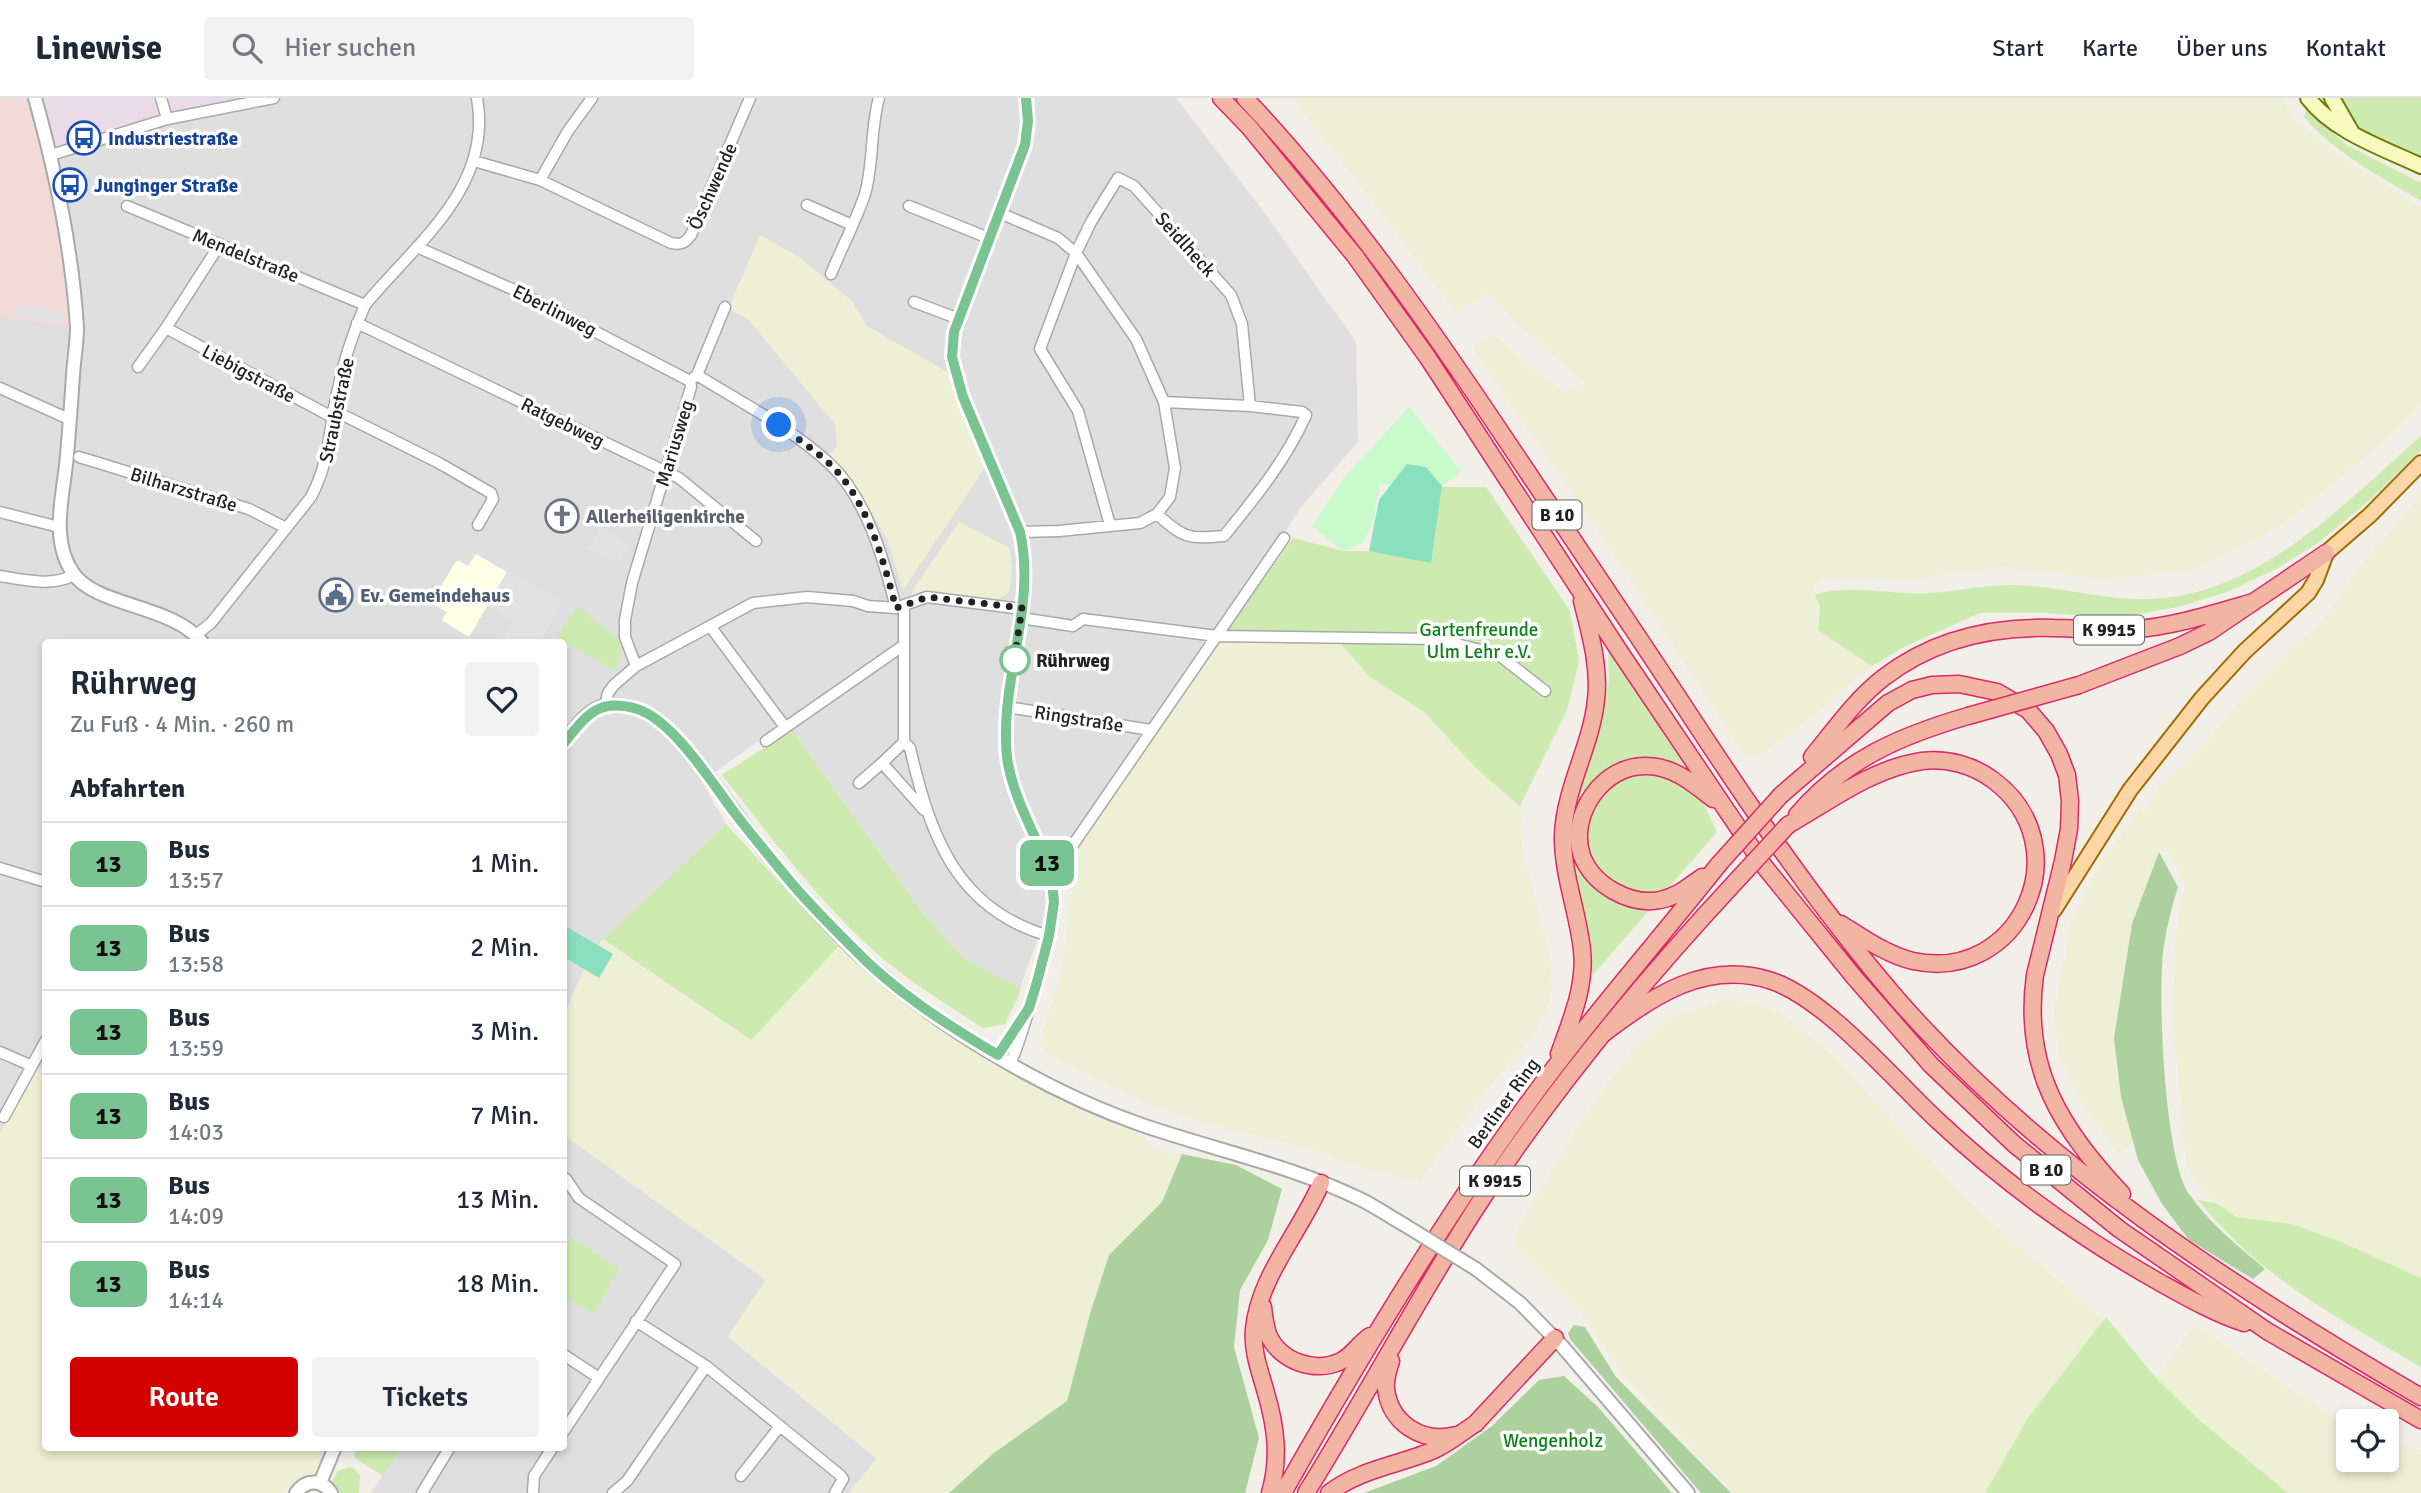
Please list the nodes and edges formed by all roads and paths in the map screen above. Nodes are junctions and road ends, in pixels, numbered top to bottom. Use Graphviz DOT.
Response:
graph roads {
  1 [pos="35,98"];
  2 [pos="161,98"];
  3 [pos="274,98"];
  4 [pos="477,98"];
  5 [pos="592,98"];
  6 [pos="750,98"];
  7 [pos="879,98"];
  8 [pos="1026,98"];
  9 [pos="1221,98"];
  10 [pos="1245,98"];
  11 [pos="2308,98"];
  12 [pos="2332,98"];
  13 [pos="167,119"];
  14 [pos="2351,132"];
  15 [pos="51,155"];
  16 [pos="474,161"];
  17 [pos="2421,166"];
  18 [pos="540,180"];
  19 [pos="807,205"];
  20 [pos="127,206"];
  21 [pos="909,206"];
  22 [pos="1000,213"];
  23 [pos="852,225"];
  24 [pos="991,239"];
  25 [pos="220,244"];
  26 [pos="417,247"];
  27 [pos="1076,253"];
  28 [pos="831,274"];
  29 [pos="914,302"];
  30 [pos="365,305"];
  31 [pos="725,307"];
  32 [pos="959,319"];
  33 [pos="357,323"];
  34 [pos="166,328"];
  35 [pos="138,367"];
  36 [pos="693,378"];
  37 [pos="0,388"];
  38 [pos="1164,402"];
  39 [pos="1250,405"];
  40 [pos="333,414"];
  41 [pos="71,420"];
  42 [pos="79,457"];
  43 [pos="2421,463"];
  44 [pos="664,472"];
  45 [pos="0,512"];
  46 [pos="1157,514"];
  47 [pos="478,525"];
  48 [pos="1110,525"];
  49 [pos="59,527"];
  50 [pos="286,528"];
  51 [pos="1020,532"];
  52 [pos="1284,538"];
  53 [pos="756,541"];
  54 [pos="2326,553"];
  55 [pos="74,575"];
  56 [pos="0,576"];
  57 [pos="1579,588"];
  58 [pos="2253,602"];
  59 [pos="900,607"];
  60 [pos="1021,613"];
  61 [pos="710,626"];
  62 [pos="1217,636"];
  63 [pos="199,638"];
  64 [pos="904,645"];
  65 [pos="636,666"];
  66 [pos="1545,691"];
  67 [pos="605,706"];
  68 [pos="1007,707"];
  69 [pos="785,727"];
  70 [pos="1151,730"];
  71 [pos="567,739"];
  72 [pos="766,741"];
  73 [pos="904,742"];
  74 [pos="882,763"];
  75 [pos="859,783"];
  76 [pos="1780,795"];
  77 [pos="1818,801"];
  78 [pos="1724,806"];
  79 [pos="926,813"];
  80 [pos="1719,864"];
  81 [pos="0,868"];
  82 [pos="1051,873"];
  83 [pos="42,881"];
  84 [pos="1830,918"];
  85 [pos="2046,923"];
  86 [pos="1049,936"];
  87 [pos="1029,1008"];
  88 [pos="1603,1034"];
  89 [pos="42,1047"];
  90 [pos="0,1052"];
  91 [pos="998,1055"];
  92 [pos="1011,1062"];
  93 [pos="32,1066"];
  94 [pos="1555,1066"];
  95 [pos="4,1117"];
  96 [pos="567,1180"];
  97 [pos="1321,1183"];
  98 [pos="2145,1219"];
  99 [pos="1262,1298"];
  100 [pos="636,1321"];
  101 [pos="1378,1331"];
  102 [pos="2267,1331"];
  103 [pos="1398,1335"];
  104 [pos="1555,1338"];
  105 [pos="567,1357"];
  106 [pos="706,1366"];
  107 [pos="599,1378"];
  108 [pos="2421,1396"];
  109 [pos="2421,1420"];
  110 [pos="567,1426"];
  111 [pos="780,1426"];
  112 [pos="1461,1433"];
  113 [pos="333,1451"];
  114 [pos="448,1451"];
  115 [pos="550,1451"];
  116 [pos="741,1475"];
  117 [pos="320,1483"];
  118 [pos="628,1489"];
  119 [pos="296,1493"];
  120 [pos="331,1493"];
  121 [pos="422,1493"];
  122 [pos="533,1493"];
  123 [pos="613,1493"];
  124 [pos="835,1493"];
  125 [pos="1270,1493"];
  126 [pos="1283,1493"];
  127 [pos="1306,1493"];
  128 [pos="1329,1493"];
  129 [pos="1688,1493"];
  1 -- 15 [label="street"];
  2 -- 13 [label="street"];
  3 -- 13 [label="street"];
  4 -- 16 [label="street, Straubstraße"];
  5 -- 18 [label="street"];
  6 -- 18 [label="street, Öschwende"];
  7 -- 23 [label="street"];
  8 -- 22 [label="street, Ringstraße"];
  9 -- 57 [label="highway, B 10"];
  10 -- 84 [label="highway, B 10"];
  11 -- 14 [label="main road"];
  12 -- 14 [label="main road"];
  13 -- 15 [label="street"];
  14 -- 17 [label="main road"];
  15 -- 41 [label="street"];
  16 -- 18 [label="street, Öschwende"];
  16 -- 26 [label="street, Straubstraße"];
  19 -- 23 [label="street"];
  20 -- 25 [label="street, Mendelstraße"];
  21 -- 24 [label="street"];
  22 -- 24 [label="street, Ringstraße"];
  22 -- 27 [label="street"];
  23 -- 28 [label="street"];
  24 -- 32 [label="street, Ringstraße"];
  25 -- 30 [label="street, Mendelstraße"];
  25 -- 34 [label="street"];
  26 -- 30 [label="street, Straubstraße"];
  26 -- 36 [label="street, Eberlinweg"];
  27 -- 38 [label="street"];
  27 -- 39 [label="street, Seidlheck"];
  27 -- 48 [label="street"];
  29 -- 32 [label="street"];
  30 -- 33 [label="street, Straubstraße"];
  31 -- 36 [label="street, Mariusweg"];
  32 -- 51 [label="street, Ringstraße"];
  33 -- 40 [label="street, Straubstraße"];
  33 -- 44 [label="street, Ratgebweg"];
  34 -- 35 [label="street"];
  34 -- 40 [label="street, Liebigstraße"];
  36 -- 44 [label="street, Mariusweg"];
  36 -- 59 [label="street, Eberlinweg"];
  37 -- 41 [label="street"];
  38 -- 39 [label="street"];
  38 -- 46 [label="street"];
  39 -- 46 [label="street"];
  40 -- 47 [label="street, Liebigstraße"];
  40 -- 50 [label="street, Straubstraße"];
  41 -- 49 [label="street"];
  42 -- 50 [label="street, Bilharzstraße"];
  43 -- 54 [label="main road, K 9915"];
  44 -- 53 [label="street, Ratgebweg"];
  44 -- 65 [label="street, Mariusweg"];
  45 -- 49 [label="street"];
  46 -- 48 [label="street"];
  48 -- 51 [label="street"];
  49 -- 55 [label="street"];
  50 -- 63 [label="street, Straubstraße"];
  51 -- 60 [label="street, Ringstraße"];
  52 -- 62 [label="street"];
  54 -- 58 [label="highway, K 9915"];
  54 -- 85 [label="main road"];
  55 -- 56 [label="street"];
  55 -- 63 [label="street"];
  57 -- 78 [label="highway, B 10"];
  57 -- 94 [label="highway"];
  58 -- 76 [label="highway, K 9915"];
  58 -- 77 [label="highway, K 9915, bridge"];
  59 -- 60 [label="street"];
  59 -- 61 [label="street"];
  59 -- 64 [label="street"];
  60 -- 62 [label="street"];
  60 -- 68 [label="street, Ringstraße"];
  61 -- 65 [label="street"];
  61 -- 69 [label="street"];
  62 -- 66 [label="street"];
  62 -- 70 [label="street"];
  64 -- 69 [label="street"];
  64 -- 73 [label="street"];
  65 -- 67 [label="street"];
  67 -- 71 [label="street"];
  67 -- 91 [label="street"];
  68 -- 70 [label="street, Ringstraße"];
  68 -- 82 [label="street, Ringstraße"];
  69 -- 72 [label="street"];
  70 -- 82 [label="street"];
  73 -- 74 [label="street"];
  73 -- 79 [label="street"];
  74 -- 75 [label="street"];
  74 -- 79 [label="street"];
  76 -- 80 [label="highway, K 9915, bridge"];
  76 -- 85 [label="highway"];
  77 -- 84 [label="highway"];
  77 -- 88 [label="highway, Berliner Ring / K 9915, bridge"];
  78 -- 80 [label="highway"];
  78 -- 102 [label="highway, B 10"];
  79 -- 86 [label="street"];
  80 -- 94 [label="highway, Berliner Ring / K 9915"];
  81 -- 83 [label="street"];
  82 -- 86 [label="street, Ringstraße"];
  84 -- 98 [label="highway, B 10"];
  85 -- 98 [label="highway"];
  86 -- 87 [label="street, Ringstraße"];
  87 -- 91 [label="street, Ringstraße"];
  87 -- 92 [label="street, Ringstraße"];
  88 -- 102 [label="highway"];
  88 -- 103 [label="highway, Berliner Ring / K 9915"];
  89 -- 93 [label="street"];
  90 -- 93 [label="street"];
  91 -- 92 [label="street"];
  92 -- 97 [label="street"];
  93 -- 95 [label="street"];
  94 -- 101 [label="highway, Berliner Ring / K 9915"];
  96 -- 100 [label="street"];
  97 -- 99 [label="highway"];
  97 -- 104 [label="street, bridge"];
  98 -- 108 [label="highway, B 10"];
  99 -- 101 [label="highway"];
  99 -- 125 [label="highway"];
  100 -- 106 [label="street"];
  100 -- 107 [label="street"];
  101 -- 126 [label="highway, Berliner Ring / K 9915"];
  102 -- 109 [label="highway, B 10"];
  103 -- 112 [label="highway"];
  103 -- 127 [label="highway, Berliner Ring / K 9915"];
  104 -- 112 [label="highway"];
  104 -- 129 [label="street"];
  105 -- 107 [label="street"];
  106 -- 111 [label="street"];
  106 -- 118 [label="street"];
  107 -- 110 [label="street"];
  111 -- 116 [label="street"];
  111 -- 124 [label="street"];
  112 -- 128 [label="highway"];
  113 -- 117 [label="street"];
  114 -- 121 [label="street"];
  115 -- 122 [label="street"];
  117 -- 119 [label="street"];
  117 -- 120 [label="street"];
  118 -- 123 [label="street"];
}
